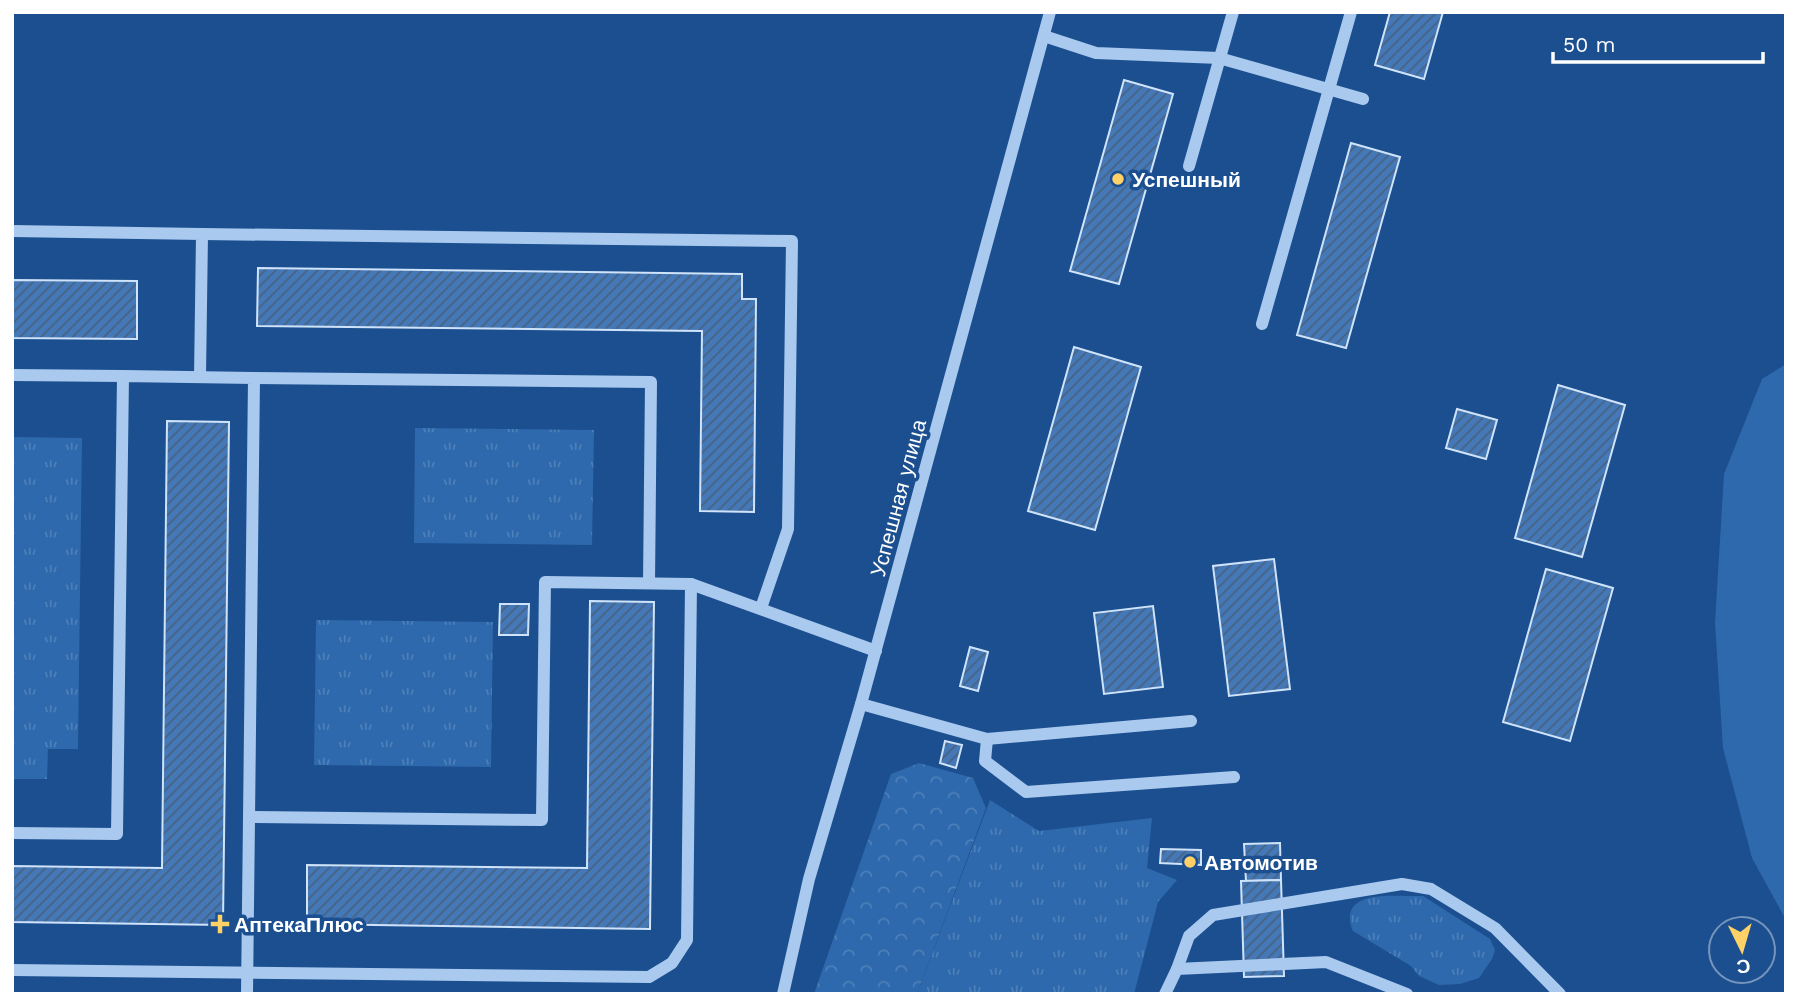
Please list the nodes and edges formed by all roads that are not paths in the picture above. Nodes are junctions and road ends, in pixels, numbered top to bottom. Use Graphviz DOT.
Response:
graph roads {
  1 [pos="1050,12"];
  2 [pos="1233,12"];
  3 [pos="1351,12"];
  4 [pos="1044,36"];
  5 [pos="1219,58"];
  6 [pos="1329,90"];
  7 [pos="1363,99"];
  8 [pos="1189,166"];
  9 [pos="12,231"];
  10 [pos="202,233"];
  11 [pos="1262,324"];
  12 [pos="12,375"];
  13 [pos="122,376"];
  14 [pos="200,377"];
  15 [pos="254,378"];
  16 [pos="649,583"];
  17 [pos="691,583"];
  18 [pos="761,608"];
  19 [pos="876,650"];
  20 [pos="861,704"];
  21 [pos="1191,721"];
  22 [pos="987,738"];
  23 [pos="1234,777"];
  24 [pos="249,817"];
  25 [pos="12,833"];
  26 [pos="1177,969"];
  27 [pos="12,970"];
  28 [pos="247,972"];
  29 [pos="247,994"];
  30 [pos="783,994"];
  31 [pos="1165,994"];
  32 [pos="1407,994"];
  33 [pos="1560,994"];
  1 -- 4 [label="street, Успешная улица"];
  2 -- 5 [label="street"];
  3 -- 6 [label="street"];
  4 -- 5 [label="street"];
  4 -- 19 [label="street, Успешная улица"];
  5 -- 6 [label="street"];
  5 -- 8 [label="street"];
  6 -- 7 [label="street"];
  6 -- 11 [label="street"];
  9 -- 10 [label="street"];
  10 -- 14 [label="street"];
  10 -- 18 [label="street"];
  12 -- 13 [label="street"];
  13 -- 14 [label="street"];
  13 -- 25 [label="street"];
  14 -- 15 [label="street"];
  15 -- 16 [label="street"];
  15 -- 24 [label="street"];
  16 -- 17 [label="street"];
  16 -- 24 [label="street"];
  17 -- 18 [label="street"];
  17 -- 28 [label="street"];
  18 -- 19 [label="street"];
  19 -- 20 [label="street, Успешная улица"];
  20 -- 22 [label="street"];
  20 -- 30 [label="street, Успешная улица"];
  21 -- 22 [label="street"];
  22 -- 23 [label="street"];
  24 -- 28 [label="street"];
  26 -- 31 [label="street"];
  26 -- 32 [label="street"];
  26 -- 33 [label="street"];
  27 -- 28 [label="street"];
  28 -- 29 [label="street"];
}
